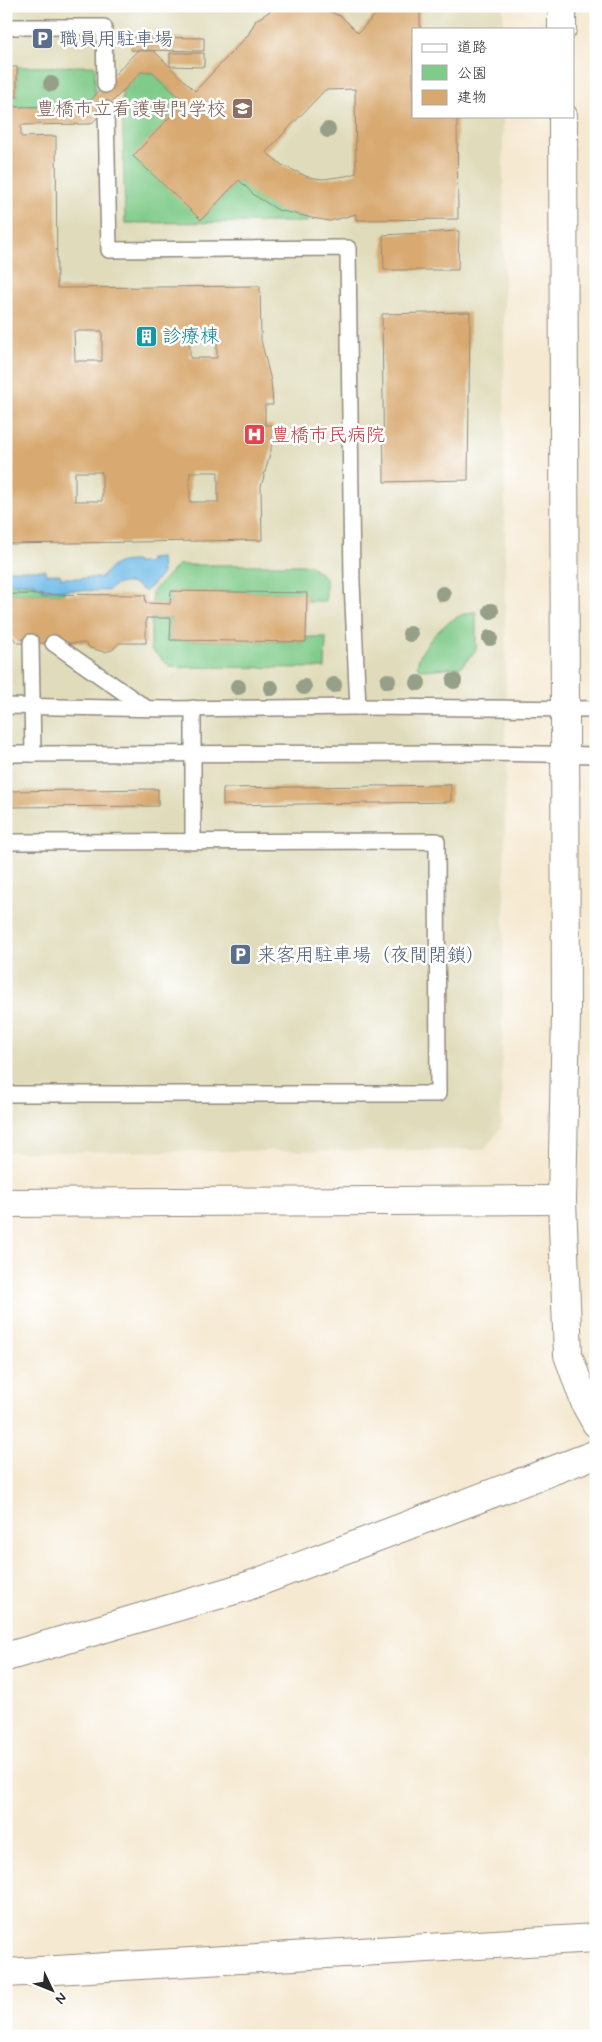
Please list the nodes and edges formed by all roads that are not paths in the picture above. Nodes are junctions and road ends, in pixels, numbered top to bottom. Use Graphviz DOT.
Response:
graph roads {
  1 [pos="562,6"];
  2 [pos="6,27"];
  3 [pos="562,28"];
  4 [pos="105,85"];
  5 [pos="106,109"];
  6 [pos="563,118"];
  7 [pos="31,642"];
  8 [pos="52,643"];
  9 [pos="6,706"];
  10 [pos="32,706"];
  11 [pos="358,707"];
  12 [pos="146,708"];
  13 [pos="193,708"];
  14 [pos="564,708"];
  15 [pos="596,709"];
  16 [pos="6,754"];
  17 [pos="33,754"];
  18 [pos="193,754"];
  19 [pos="564,754"];
  20 [pos="596,755"];
  21 [pos="6,842"];
  22 [pos="193,842"];
  23 [pos="6,1094"];
  24 [pos="562,1200"];
  25 [pos="6,1203"];
  26 [pos="596,1422"];
  27 [pos="596,1454"];
  28 [pos="6,1657"];
  29 [pos="596,1938"];
  30 [pos="6,1973"];
  1 -- 3 [label="street"];
  2 -- 4 [label="lane"];
  5 -- 11 [label="lane"];
  6 -- 14 [label="street"];
  7 -- 10 [label="lane"];
  8 -- 12 [label="lane"];
  9 -- 10 [label="lane"];
  10 -- 12 [label="lane"];
  10 -- 17 [label="lane"];
  11 -- 13 [label="lane"];
  11 -- 14 [label="lane"];
  12 -- 13 [label="lane"];
  13 -- 18 [label="lane"];
  14 -- 15 [label="lane"];
  14 -- 19 [label="street"];
  16 -- 17 [label="lane"];
  17 -- 18 [label="lane"];
  18 -- 19 [label="lane"];
  18 -- 22 [label="lane"];
  19 -- 20 [label="lane"];
  19 -- 24 [label="street"];
  21 -- 22 [label="lane"];
  22 -- 23 [label="lane"];
  24 -- 25 [label="street"];
  24 -- 26 [label="street"];
  27 -- 28 [label="street"];
  29 -- 30 [label="street"];
}
